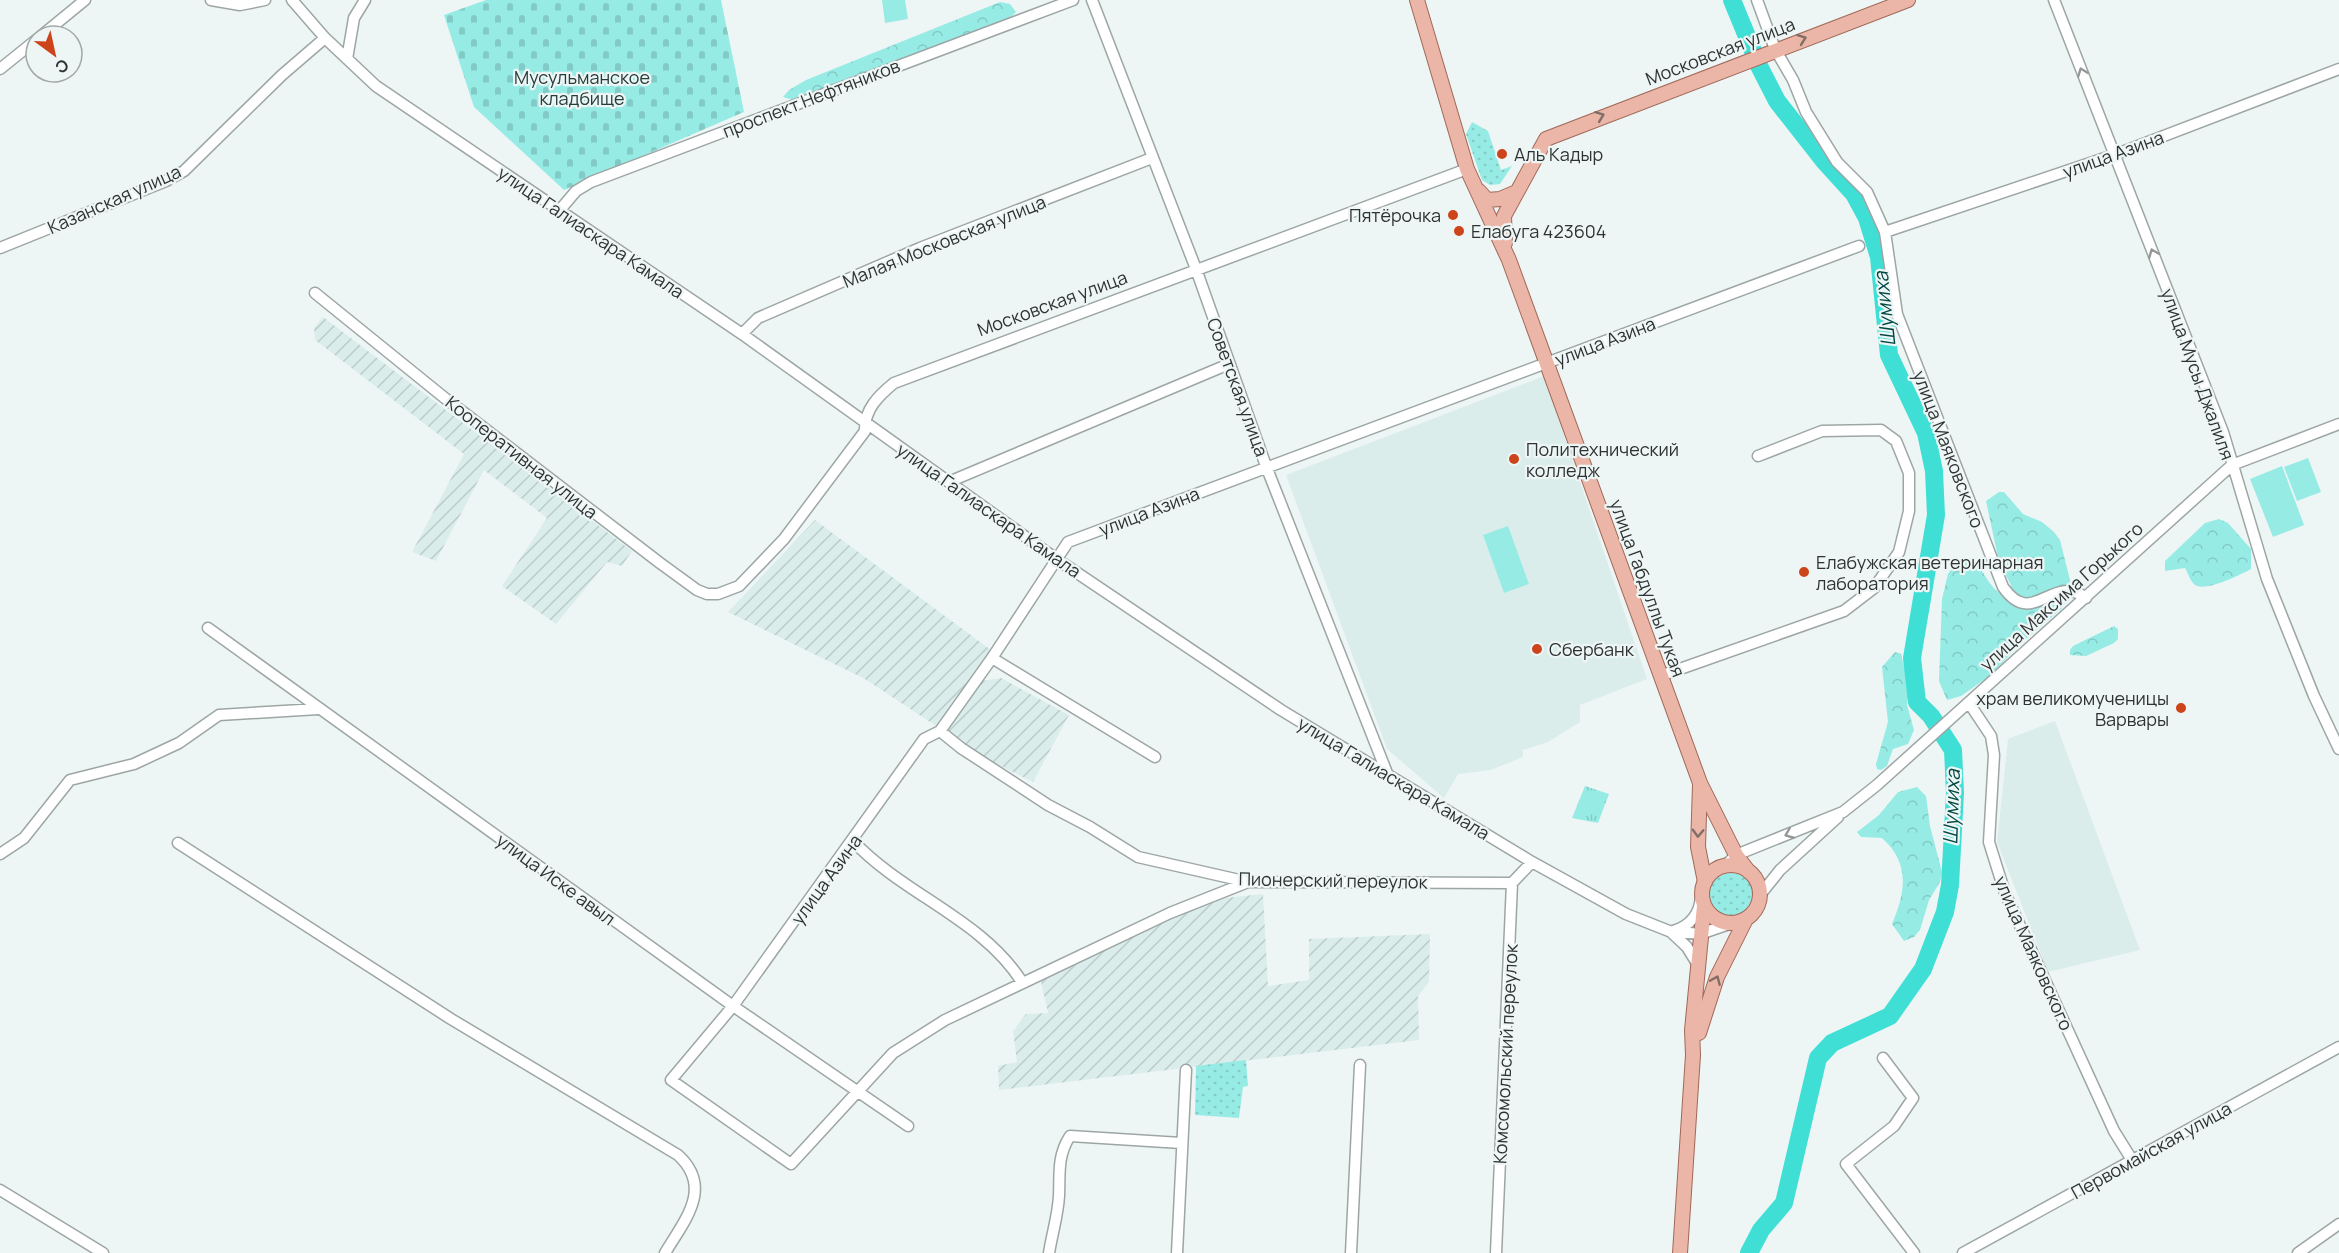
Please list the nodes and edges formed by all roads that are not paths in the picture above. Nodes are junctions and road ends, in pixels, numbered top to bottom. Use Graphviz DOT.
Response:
graph roads {
  1 [pos="85,0"];
  2 [pos="211,0"];
  3 [pos="264,0"];
  4 [pos="292,0"];
  5 [pos="365,0"];
  6 [pos="1073,0"];
  7 [pos="1092,0"];
  8 [pos="1417,0"];
  9 [pos="1757,0"];
  10 [pos="1908,0"];
  11 [pos="2055,0"];
  12 [pos="56,24"];
  13 [pos="325,38"];
  14 [pos="1775,49"];
  15 [pos="24,50"];
  16 [pos="347,59"];
  17 [pos="0,69"];
  18 [pos="2339,69"];
  19 [pos="2114,155"];
  20 [pos="1152,158"];
  21 [pos="1467,169"];
  22 [pos="1475,188"];
  23 [pos="1514,193"];
  24 [pos="559,211"];
  25 [pos="1885,232"];
  26 [pos="1859,246"];
  27 [pos="0,248"];
  28 [pos="1509,260"];
  29 [pos="1196,269"];
  30 [pos="315,293"];
  31 [pos="742,334"];
  32 [pos="1548,363"];
  33 [pos="1229,364"];
  34 [pos="864,422"];
  35 [pos="2339,424"];
  36 [pos="1758,456"];
  37 [pos="2232,465"];
  38 [pos="1266,466"];
  39 [pos="951,481"];
  40 [pos="1055,558"];
  41 [pos="739,586"];
  42 [pos="2086,598"];
  43 [pos="208,628"];
  44 [pos="992,658"];
  45 [pos="1660,676"];
  46 [pos="1969,703"];
  47 [pos="318,709"];
  48 [pos="940,731"];
  49 [pos="2339,749"];
  50 [pos="1155,757"];
  51 [pos="1387,774"];
  52 [pos="1700,783"];
  53 [pos="1843,812"];
  54 [pos="854,841"];
  55 [pos="178,843"];
  56 [pos="0,854"];
  57 [pos="1736,855"];
  58 [pos="1532,862"];
  59 [pos="1725,866"];
  60 [pos="1749,872"];
  61 [pos="1248,882"];
  62 [pos="1705,882"];
  63 [pos="1512,883"];
  64 [pos="1760,895"];
  65 [pos="1703,901"];
  66 [pos="1739,921"];
  67 [pos="1670,931"];
  68 [pos="1700,934"];
  69 [pos="1699,967"];
  70 [pos="1022,982"];
  71 [pos="733,1006"];
  72 [pos="2339,1047"];
  73 [pos="1693,1056"];
  74 [pos="1883,1058"];
  75 [pos="1360,1065"];
  76 [pos="1186,1070"];
  77 [pos="857,1091"];
  78 [pos="908,1126"];
  79 [pos="1181,1143"];
  80 [pos="2132,1160"];
  81 [pos="0,1190"];
  82 [pos="2339,1224"];
  83 [pos="103,1253"];
  84 [pos="665,1253"];
  85 [pos="1049,1253"];
  86 [pos="1177,1253"];
  87 [pos="1352,1253"];
  88 [pos="1496,1253"];
  89 [pos="1680,1253"];
  90 [pos="1914,1253"];
  91 [pos="1963,1253"];
  92 [pos="2298,1253"];
  1 -- 12 [label="street"];
  2 -- 3 [label="street"];
  4 -- 13 [label="street, улица Галиаскара Камала"];
  5 -- 16 [label="street"];
  6 -- 24 [label="street, проспект Нефтяников"];
  7 -- 20 [label="street, Советская улица"];
  8 -- 21 [label="main road, улица Габдуллы Тукая"];
  9 -- 14 [label="street, улица Маяковского"];
  14 -- 10 [label="main road, Московская улица, one-way"];
  19 -- 11 [label="street, улица Мусы Джалиля, one-way"];
  13 -- 16 [label="street, улица Галиаскара Камала"];
  13 -- 27 [label="street, Казанская улица"];
  23 -- 14 [label="main road, Московская улица, one-way"];
  14 -- 25 [label="street, улица Маяковского"];
  15 -- 17 [label="street"];
  16 -- 24 [label="street, улица Галиаскара Камала"];
  18 -- 19 [label="street, улица Азина"];
  19 -- 25 [label="street, улица Азина"];
  37 -- 19 [label="street, улица Мусы Джалиля, one-way"];
  20 -- 29 [label="street, Советская улица"];
  20 -- 31 [label="street, Малая Московская улица"];
  21 -- 22 [label="main road, улица Габдуллы Тукая"];
  21 -- 29 [label="street, Московская улица"];
  22 -- 23 [label="main road"];
  22 -- 28 [label="main road, улица Габдуллы Тукая"];
  23 -- 28 [label="main road"];
  24 -- 31 [label="street, улица Галиаскара Камала"];
  25 -- 42 [label="street, улица Маяковского"];
  26 -- 32 [label="street, улица Азина"];
  28 -- 32 [label="main road, улица Габдуллы Тукая"];
  29 -- 33 [label="street, Советская улица"];
  29 -- 34 [label="street, Московская улица"];
  30 -- 41 [label="street, Кооперативная улица"];
  31 -- 34 [label="street, улица Галиаскара Камала"];
  32 -- 38 [label="street, улица Азина"];
  32 -- 45 [label="main road, улица Габдуллы Тукая"];
  33 -- 38 [label="street, Советская улица"];
  33 -- 39 [label="street"];
  34 -- 39 [label="street, улица Галиаскара Камала"];
  34 -- 41 [label="street, Московская улица"];
  35 -- 37 [label="street, улица Максима Горького"];
  36 -- 45 [label="street"];
  37 -- 42 [label="street, улица Максима Горького"];
  37 -- 49 [label="street, улица Мусы Джалиля"];
  38 -- 40 [label="street, улица Азина"];
  38 -- 51 [label="street, Советская улица"];
  39 -- 40 [label="street, улица Галиаскара Камала"];
  40 -- 44 [label="street, улица Азина"];
  40 -- 51 [label="street, улица Галиаскара Камала"];
  42 -- 46 [label="street, улица Максима Горького"];
  43 -- 47 [label="street, улица Иске авыл"];
  44 -- 48 [label="street, улица Азина"];
  44 -- 50 [label="street"];
  45 -- 52 [label="main road, улица Габдуллы Тукая"];
  46 -- 53 [label="street, улица Максима Горького"];
  46 -- 80 [label="street, улица Маяковского"];
  47 -- 56 [label="street"];
  47 -- 71 [label="street, улица Иске авыл"];
  48 -- 54 [label="street, улица Азина"];
  48 -- 61 [label="street, Пионерский переулок"];
  51 -- 58 [label="street, улица Галиаскара Камала"];
  52 -- 57 [label="main road, улица Габдуллы Тукая"];
  52 -- 62 [label="main road, улица Габдуллы Тукая, one-way"];
  53 -- 57 [label="street, улица Максима Горького, one-way"];
  53 -- 64 [label="street"];
  54 -- 70 [label="street"];
  54 -- 71 [label="street, улица Азина"];
  55 -- 84 [label="street"];
  57 -- 59 [label="street, улица Максима Горького"];
  57 -- 60 [label="main road, улица Габдуллы Тукая"];
  58 -- 63 [label="street"];
  58 -- 67 [label="street, улица Галиаскара Камала"];
  59 -- 60 [label="main road"];
  59 -- 62 [label="main road, улица Максима Горького"];
  60 -- 64 [label="main road"];
  61 -- 63 [label="street, Пионерский переулок"];
  61 -- 70 [label="street"];
  62 -- 65 [label="main road"];
  63 -- 88 [label="street, Комсомольский переулок"];
  64 -- 66 [label="main road"];
  65 -- 66 [label="main road"];
  65 -- 67 [label="street"];
  65 -- 68 [label="main road"];
  66 -- 68 [label="street, улица Галиаскара Камала"];
  73 -- 66 [label="main road, one-way"];
  67 -- 68 [label="street, улица Галиаскара Камала"];
  67 -- 69 [label="street"];
  68 -- 69 [label="main road"];
  69 -- 73 [label="main road"];
  70 -- 77 [label="street"];
  71 -- 77 [label="street, улица Иске авыл"];
  71 -- 77 [label="street, улица Азина"];
  72 -- 80 [label="street, Первомайская улица"];
  73 -- 89 [label="main road"];
  74 -- 90 [label="street"];
  75 -- 87 [label="street"];
  76 -- 79 [label="street"];
  77 -- 78 [label="street, улица Иске авыл"];
  79 -- 85 [label="street"];
  79 -- 86 [label="street"];
  80 -- 91 [label="street, Первомайская улица"];
  81 -- 83 [label="street"];
  82 -- 92 [label="street"];
}
